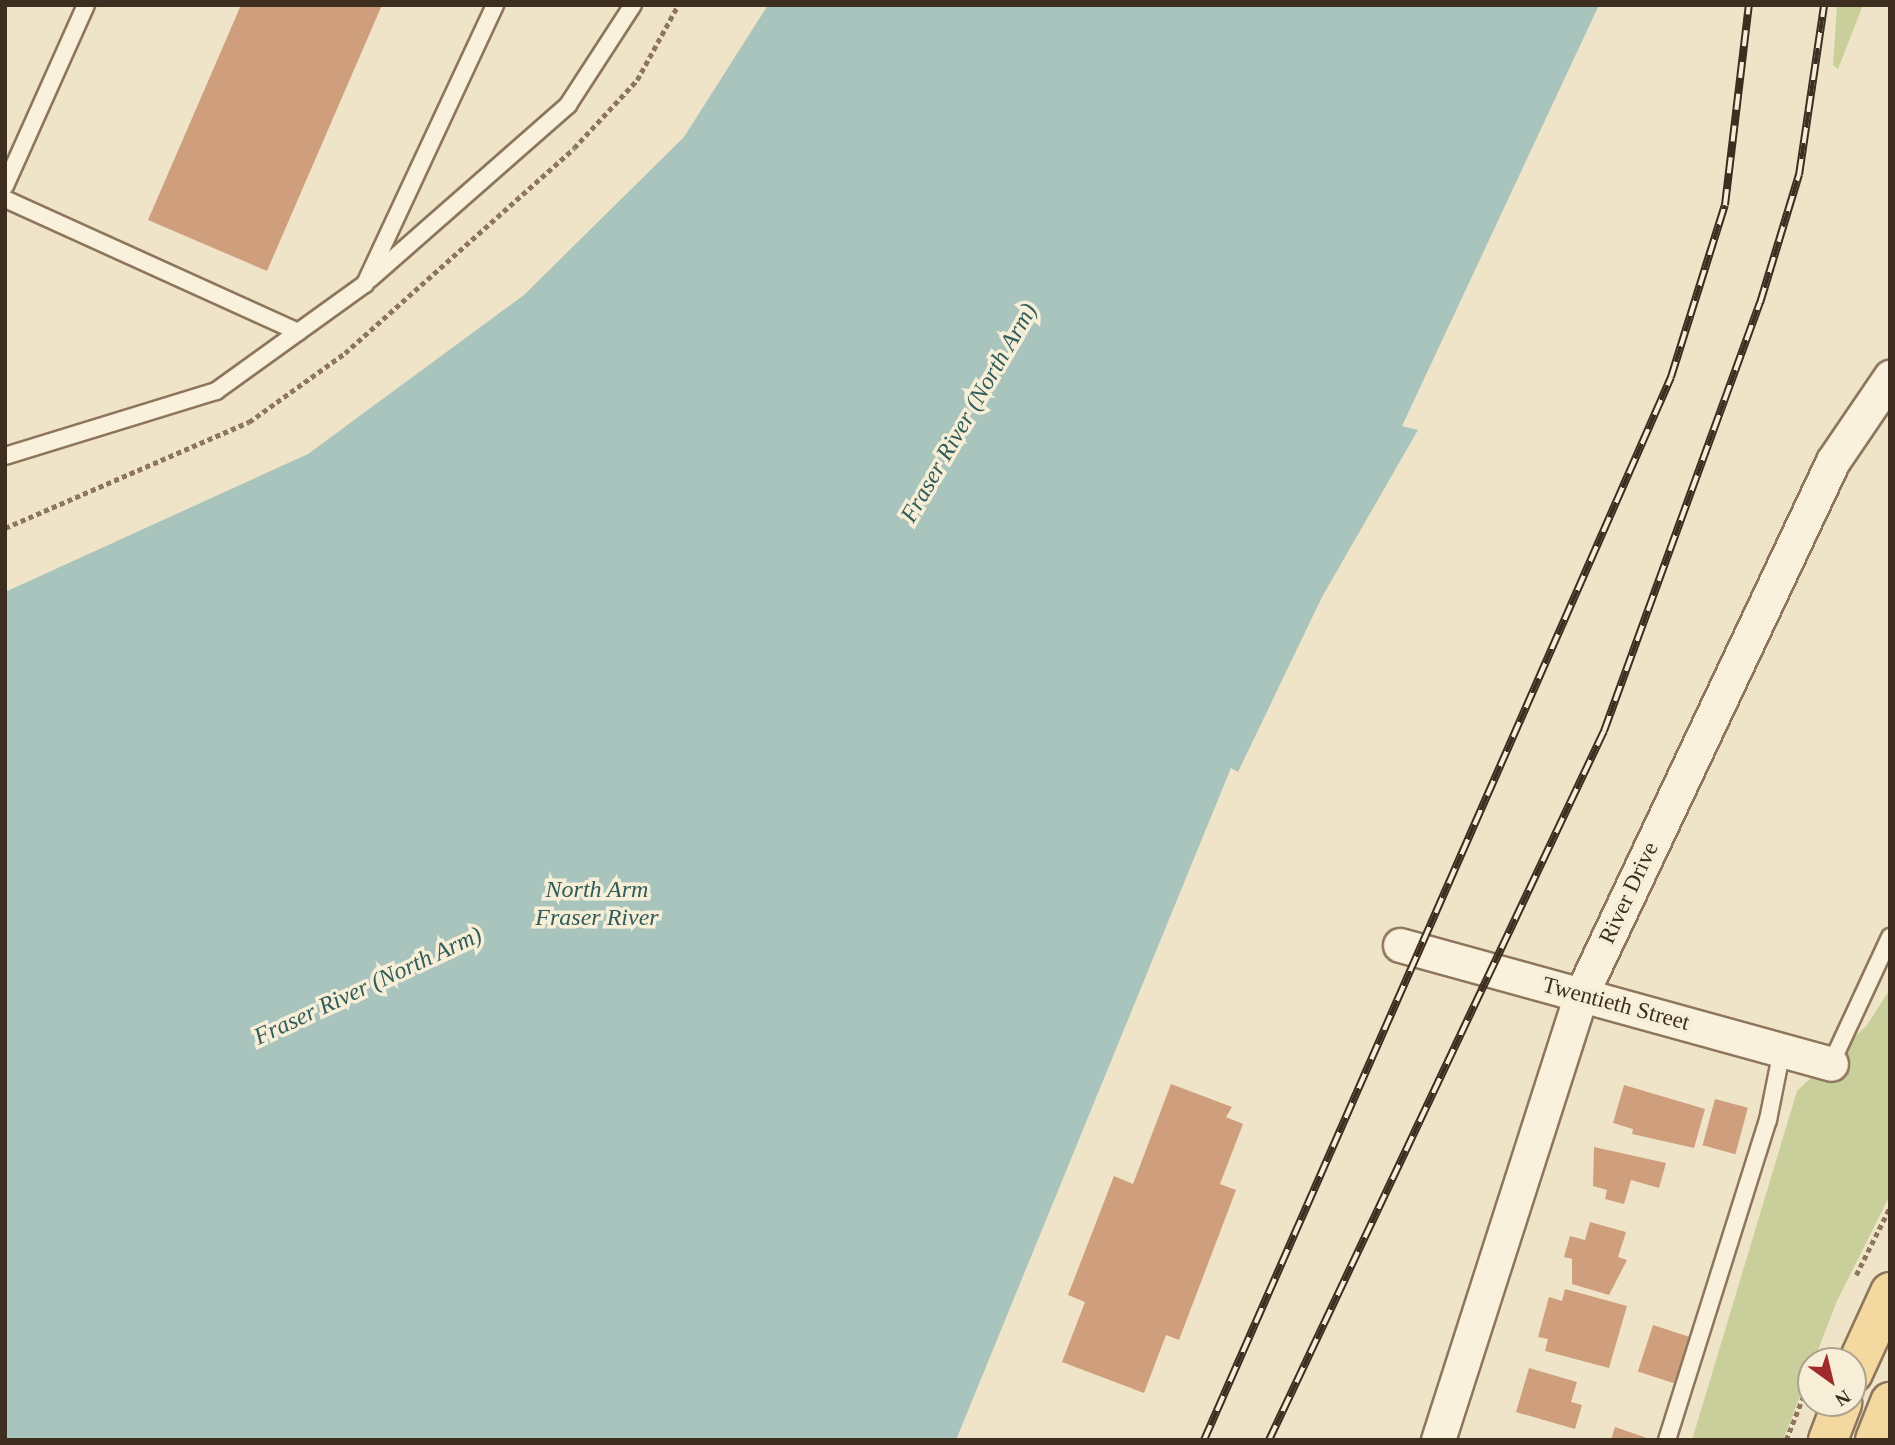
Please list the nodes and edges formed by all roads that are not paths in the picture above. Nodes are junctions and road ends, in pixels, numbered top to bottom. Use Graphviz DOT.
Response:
graph roads {
  1 [pos="86,5"];
  2 [pos="495,5"];
  3 [pos="633,5"];
  4 [pos="5,186"];
  5 [pos="5,200"];
  6 [pos="365,284"];
  7 [pos="298,332"];
  8 [pos="1884,391"];
  9 [pos="5,456"];
  10 [pos="1890,937"];
  11 [pos="1400,945"];
  12 [pos="1581,995"];
  13 [pos="1782,1050"];
  14 [pos="1831,1064"];
  15 [pos="1890,1292"];
  16 [pos="1865,1347"];
  17 [pos="1890,1402"];
  18 [pos="1837,1417"];
  19 [pos="1438,1440"];
  20 [pos="1667,1440"];
  21 [pos="1828,1440"];
  22 [pos="1875,1440"];
  1 -- 4 [label="lane"];
  2 -- 6 [label="lane"];
  3 -- 6 [label="lane"];
  5 -- 7 [label="lane"];
  6 -- 7 [label="lane"];
  7 -- 9 [label="lane"];
  8 -- 12 [label="street, River Drive"];
  10 -- 14 [label="lane"];
  11 -- 12 [label="street, Twentieth Street"];
  12 -- 13 [label="street, Twentieth Street"];
  12 -- 19 [label="street, River Drive"];
  13 -- 14 [label="street, Twentieth Street"];
  13 -- 20 [label="lane"];
  15 -- 16 [label="main road"];
  17 -- 22 [label="main road"];
  18 -- 21 [label="main road"];
}
